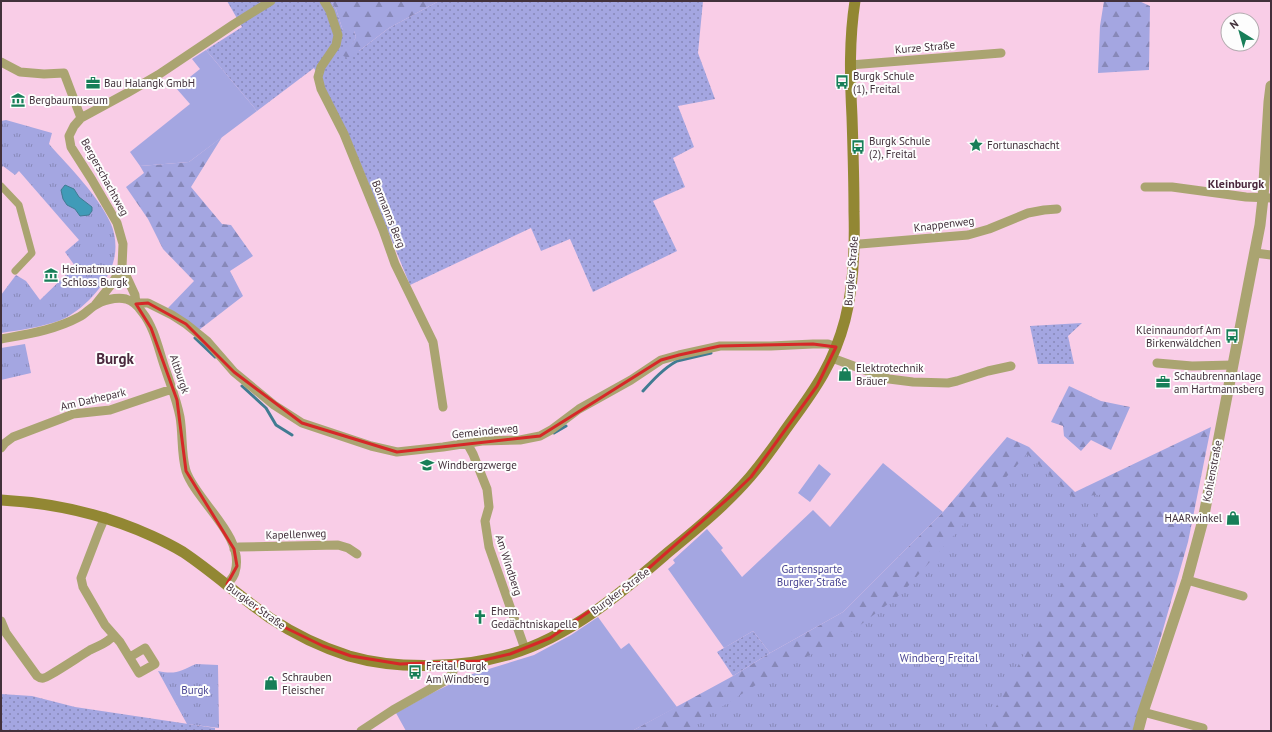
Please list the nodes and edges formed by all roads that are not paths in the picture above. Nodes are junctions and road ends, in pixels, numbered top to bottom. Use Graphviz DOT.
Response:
graph roads {
  1 [pos="271,1"];
  2 [pos="324,1"];
  3 [pos="854,1"];
  4 [pos="1001,52"];
  5 [pos="1,62"];
  6 [pos="850,65"];
  7 [pos="1271,86"];
  8 [pos="80,118"];
  9 [pos="1,186"];
  10 [pos="1145,188"];
  11 [pos="1267,198"];
  12 [pos="1057,209"];
  13 [pos="854,243"];
  14 [pos="1255,253"];
  15 [pos="1271,255"];
  16 [pos="122,267"];
  17 [pos="15,270"];
  18 [pos="136,304"];
  19 [pos="95,305"];
  20 [pos="1,339"];
  21 [pos="836,347"];
  22 [pos="832,358"];
  23 [pos="1157,364"];
  24 [pos="1233,365"];
  25 [pos="1010,366"];
  26 [pos="172,389"];
  27 [pos="443,407"];
  28 [pos="467,443"];
  29 [pos="1,448"];
  30 [pos="1,500"];
  31 [pos="105,517"];
  32 [pos="234,549"];
  33 [pos="357,554"];
  34 [pos="1187,580"];
  35 [pos="227,584"];
  36 [pos="1243,596"];
  37 [pos="1,621"];
  38 [pos="4,634"];
  39 [pos="114,635"];
  40 [pos="525,649"];
  41 [pos="130,657"];
  42 [pos="453,664"];
  43 [pos="1143,712"];
  44 [pos="1203,728"];
  45 [pos="361,731"];
  46 [pos="1138,731"];
  1 -- 8 [label="street"];
  2 -- 27 [label="street, Bormanns Berg"];
  3 -- 6 [label="main road, Burgker Straße"];
  4 -- 6 [label="street, Kurze Straße"];
  5 -- 8 [label="street"];
  6 -- 13 [label="main road, Burgker Straße"];
  7 -- 11 [label="street, Kohlenstraße"];
  8 -- 16 [label="street, Bergerschachtweg"];
  9 -- 17 [label="street"];
  10 -- 11 [label="street"];
  11 -- 14 [label="street, Kohlenstraße"];
  12 -- 13 [label="street, Knappenweg"];
  13 -- 21 [label="main road, Burgker Straße"];
  14 -- 15 [label="street"];
  14 -- 24 [label="street, Kohlenstraße"];
  16 -- 18 [label="street, Bergerschachtweg"];
  16 -- 19 [label="street"];
  18 -- 19 [label="street"];
  18 -- 26 [label="street, Altburgk"];
  18 -- 28 [label="street, Gemeindeweg"];
  19 -- 20 [label="street"];
  21 -- 22 [label="main road, Burgker Straße"];
  21 -- 28 [label="street, Gemeindeweg"];
  22 -- 25 [label="street"];
  22 -- 40 [label="main road, Burgker Straße"];
  23 -- 24 [label="street"];
  24 -- 34 [label="street, Kohlenstraße"];
  26 -- 29 [label="street, Am Dathepark"];
  26 -- 32 [label="street, Altburgk"];
  28 -- 40 [label="street, Am Windberg"];
  30 -- 31 [label="main road, Burgker Straße"];
  31 -- 35 [label="main road, Burgker Straße"];
  31 -- 39 [label="street"];
  32 -- 33 [label="street, Kapellenweg"];
  32 -- 35 [label="street, Altburgk"];
  34 -- 36 [label="street"];
  34 -- 43 [label="street, Kohlenstraße"];
  35 -- 42 [label="main road, Burgker Straße"];
  37 -- 38 [label="street"];
  38 -- 39 [label="street"];
  39 -- 41 [label="street"];
  40 -- 42 [label="main road, Burgker Straße"];
  42 -- 45 [label="street"];
  43 -- 44 [label="street"];
  43 -- 46 [label="street, Kohlenstraße"];
}
